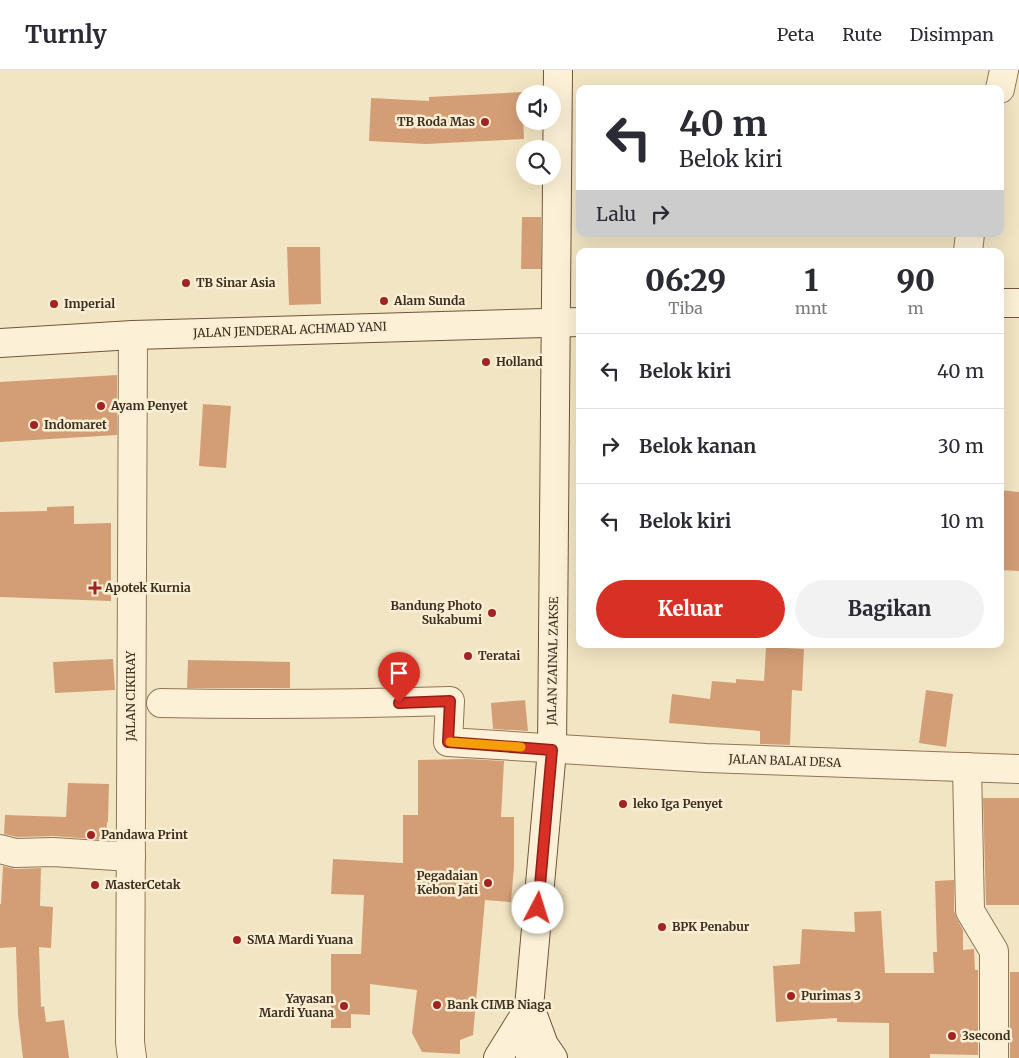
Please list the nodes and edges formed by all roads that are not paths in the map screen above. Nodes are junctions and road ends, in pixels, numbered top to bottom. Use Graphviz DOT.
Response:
graph roads {
  1 [pos="558,70"];
  2 [pos="1004,70"];
  3 [pos="1001,85"];
  4 [pos="1019,303"];
  5 [pos="1004,304"];
  6 [pos="568,323"];
  7 [pos="133,335"];
  8 [pos="0,343"];
  9 [pos="162,703"];
  10 [pos="552,750"];
  11 [pos="967,767"];
  12 [pos="1019,769"];
  13 [pos="0,848"];
  14 [pos="132,858"];
  15 [pos="530,1007"];
  16 [pos="132,1058"];
  17 [pos="498,1058"];
  18 [pos="530,1058"];
  19 [pos="553,1058"];
  20 [pos="994,1058"];
  1 -- 6 [label="street, JALAN ZAINAL ZAKSE"];
  2 -- 3 [label="street"];
  4 -- 5 [label="street"];
  6 -- 7 [label="street, JALAN JENDERAL ACHMAD YANI"];
  6 -- 10 [label="street, JALAN ZAINAL ZAKSE"];
  7 -- 8 [label="street, JALAN JENDERAL ACHMAD YANI"];
  7 -- 14 [label="street, JALAN CIKIRAY"];
  9 -- 10 [label="street, JALAN BALAI DESA"];
  10 -- 11 [label="street, JALAN BALAI DESA"];
  10 -- 15 [label="street, JALAN ZAINAL ZAKSE"];
  11 -- 12 [label="street, JALAN BALAI DESA"];
  11 -- 20 [label="street"];
  13 -- 14 [label="street"];
  14 -- 16 [label="street, JALAN CIKIRAY"];
  15 -- 17 [label="street"];
  15 -- 18 [label="street, JALAN ZAINAL ZAKSE"];
  15 -- 19 [label="street"];
}
